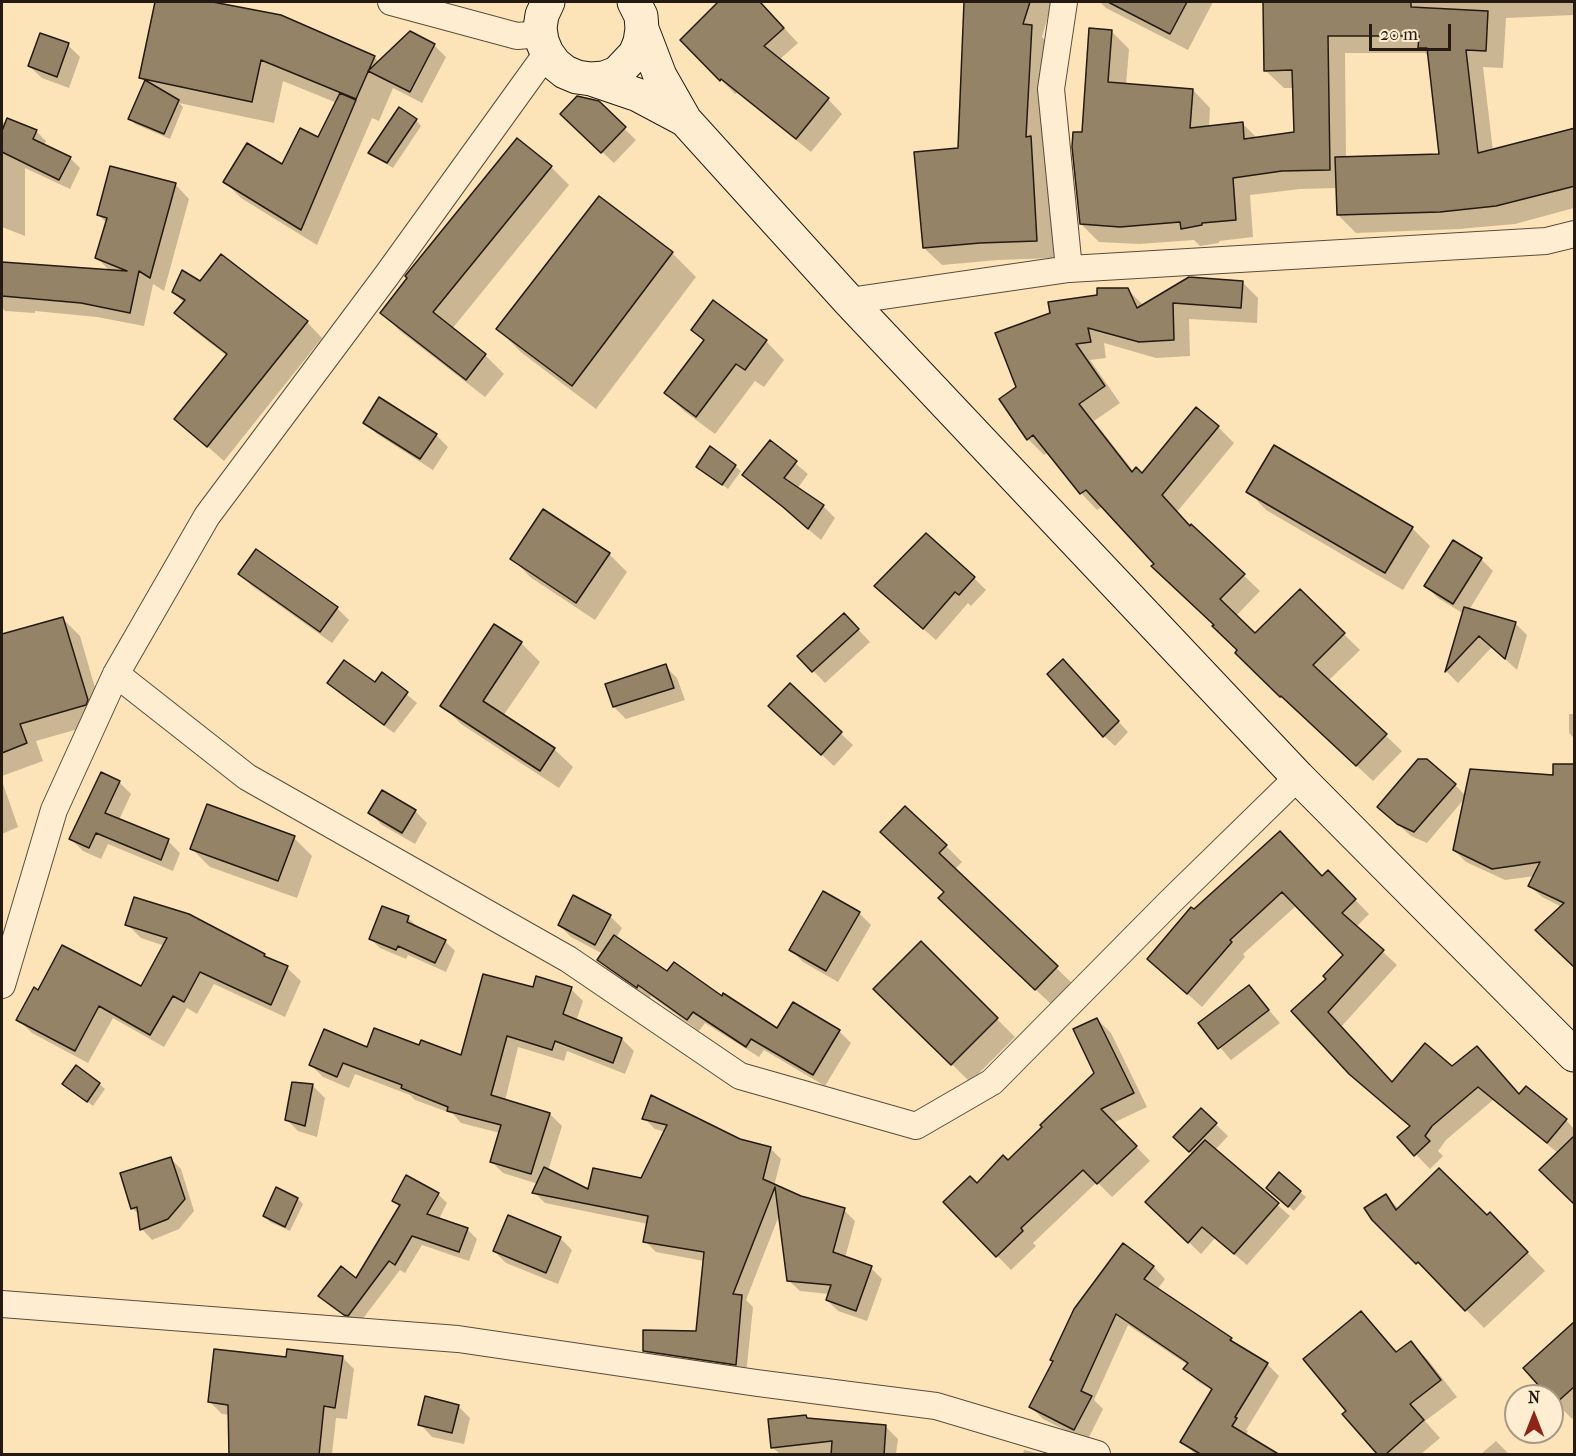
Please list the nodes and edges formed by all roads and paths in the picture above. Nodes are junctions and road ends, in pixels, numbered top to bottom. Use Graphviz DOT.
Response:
graph roads {
  1 [pos="391,2"];
  2 [pos="548,2"];
  3 [pos="1064,2"];
  4 [pos="638,10"];
  5 [pos="544,43"];
  6 [pos="591,79"];
  7 [pos="685,120"];
  8 [pos="1575,234"];
  9 [pos="1069,269"];
  10 [pos="849,301"];
  11 [pos="116,674"];
  12 [pos="1298,777"];
  13 [pos="2,985"];
  14 [pos="1575,1055"];
  15 [pos="2,1304"];
  16 [pos="1097,1455"];
  1 -- 5 [label="street"];
  2 -- 5 [label="main road"];
  3 -- 9 [label="street"];
  4 -- 6 [label="main road"];
  4 -- 7 [label="main road"];
  5 -- 6 [label="main road"];
  5 -- 11 [label="street"];
  6 -- 7 [label="main road"];
  7 -- 10 [label="main road"];
  8 -- 9 [label="street"];
  9 -- 10 [label="street"];
  10 -- 12 [label="main road"];
  11 -- 12 [label="street"];
  11 -- 13 [label="street"];
  12 -- 14 [label="main road"];
  15 -- 16 [label="street"];
}
